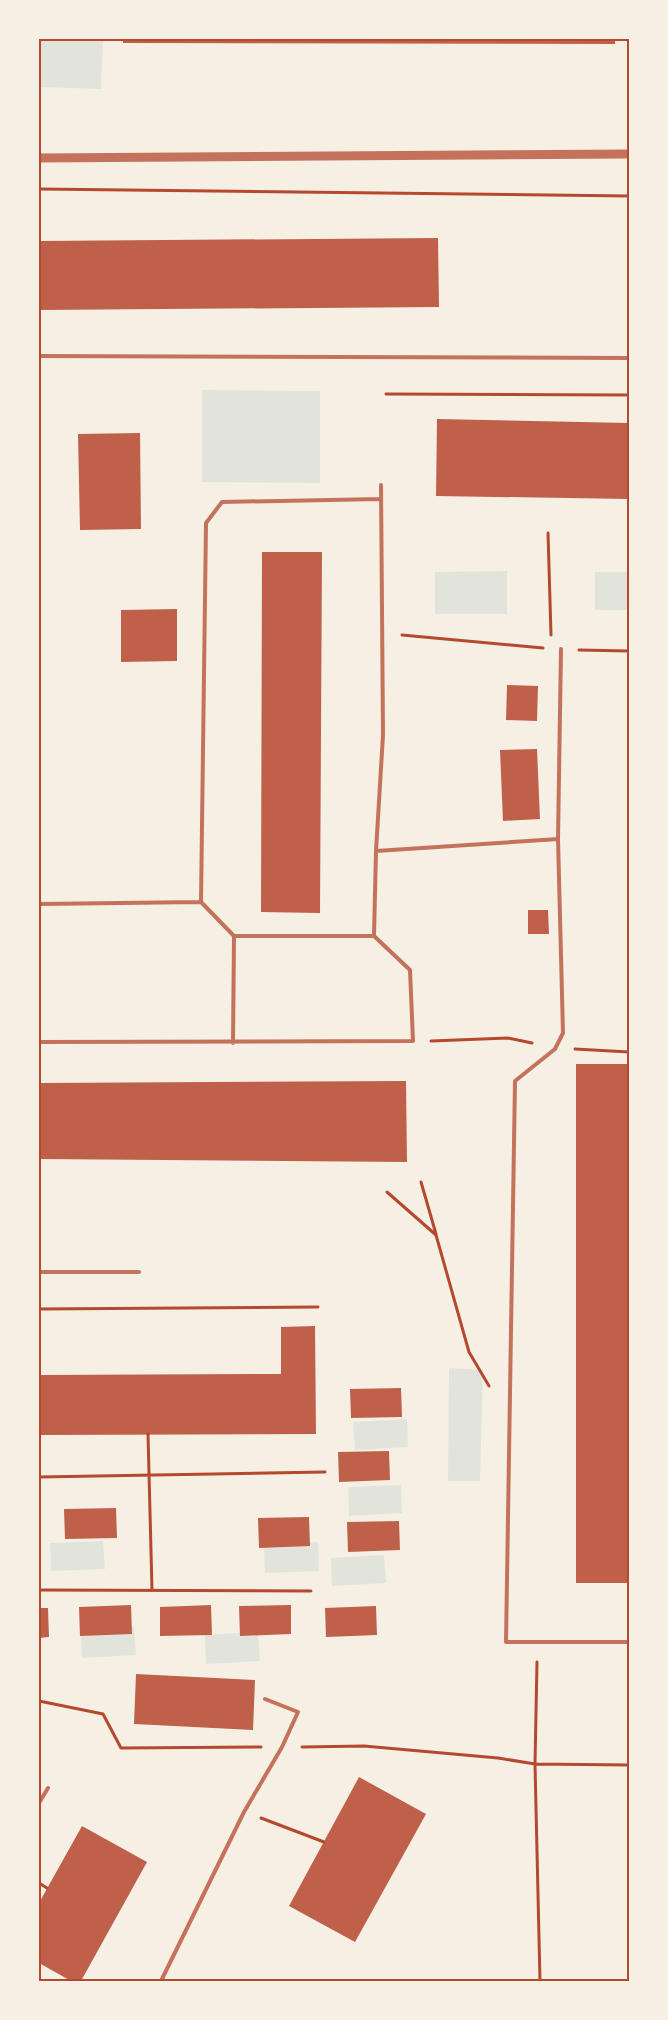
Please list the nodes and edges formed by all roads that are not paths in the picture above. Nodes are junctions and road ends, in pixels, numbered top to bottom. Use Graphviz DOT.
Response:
graph roads {
  1 [pos="629,154"];
  2 [pos="39,158"];
  3 [pos="39,356"];
  4 [pos="629,358"];
  5 [pos="381,485"];
  6 [pos="380,499"];
  7 [pos="560,649"];
  8 [pos="558,839"];
  9 [pos="376,851"];
  10 [pos="201,902"];
  11 [pos="39,904"];
  12 [pos="234,936"];
  13 [pos="374,936"];
  14 [pos="39,1042"];
  15 [pos="234,1043"];
  16 [pos="39,1272"];
  17 [pos="139,1272"];
  18 [pos="629,1642"];
  19 [pos="265,1698"];
  20 [pos="48,1788"];
  21 [pos="39,1803"];
  22 [pos="161,1981"];
  1 -- 2 [label="street"];
  3 -- 4 [label="lane"];
  5 -- 6 [label="lane"];
  6 -- 9 [label="lane"];
  6 -- 10 [label="lane"];
  7 -- 8 [label="lane"];
  8 -- 9 [label="lane"];
  8 -- 18 [label="lane"];
  9 -- 13 [label="lane"];
  10 -- 11 [label="lane"];
  10 -- 12 [label="lane"];
  12 -- 13 [label="lane"];
  12 -- 15 [label="lane"];
  13 -- 15 [label="lane"];
  14 -- 15 [label="lane"];
  16 -- 17 [label="lane"];
  19 -- 22 [label="lane"];
  20 -- 21 [label="lane"];
}
